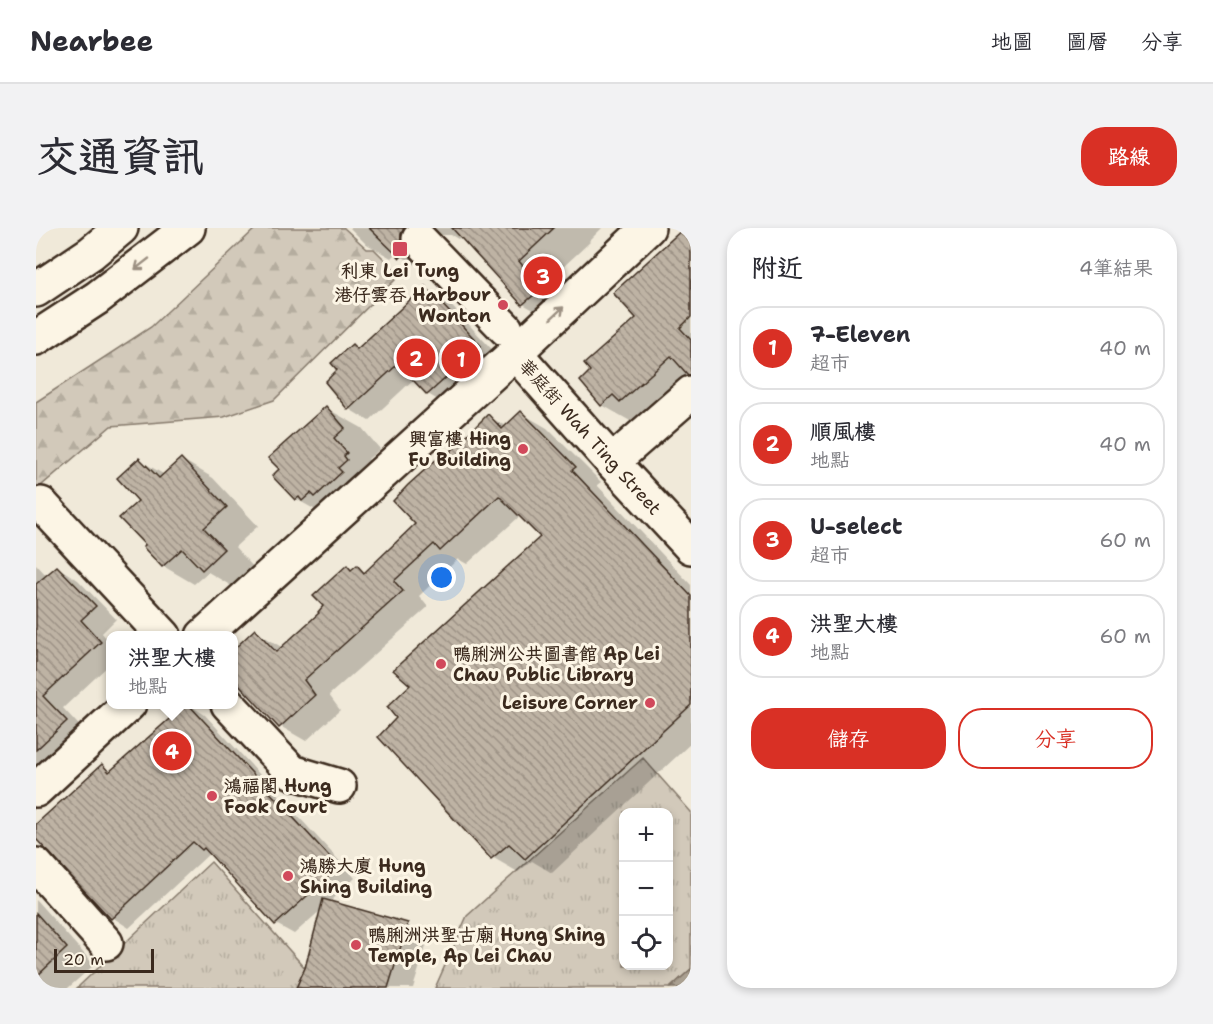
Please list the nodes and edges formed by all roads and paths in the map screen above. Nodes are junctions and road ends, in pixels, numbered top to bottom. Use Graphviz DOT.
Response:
graph roads {
  1 [pos="121,228"];
  2 [pos="188,228"];
  3 [pos="648,228"];
  4 [pos="418,239"];
  5 [pos="36,290"];
  6 [pos="36,338"];
  7 [pos="510,341"];
  8 [pos="691,393"];
  9 [pos="612,462"];
  10 [pos="42,504"];
  11 [pos="691,547"];
  12 [pos="159,631"];
  13 [pos="208,631"];
  14 [pos="125,709"];
  15 [pos="232,709"];
  16 [pos="339,786"];
  17 [pos="36,790"];
  18 [pos="36,865"];
  19 [pos="106,943"];
  1 -- 5 [label="street"];
  2 -- 6 [label="street, one-way"];
  7 -- 3 [label="street, one-way"];
  4 -- 7 [label="street, 華庭街 Wah Ting Street"];
  7 -- 9 [label="street, 華庭街 Wah Ting Street"];
  7 -- 13 [label="street"];
  8 -- 9 [label="street"];
  9 -- 11 [label="street, 華庭街 Wah Ting Street"];
  10 -- 12 [label="street"];
  14 -- 17 [label="street"];
  15 -- 16 [label="street"];
  18 -- 19 [label="street"];
}
